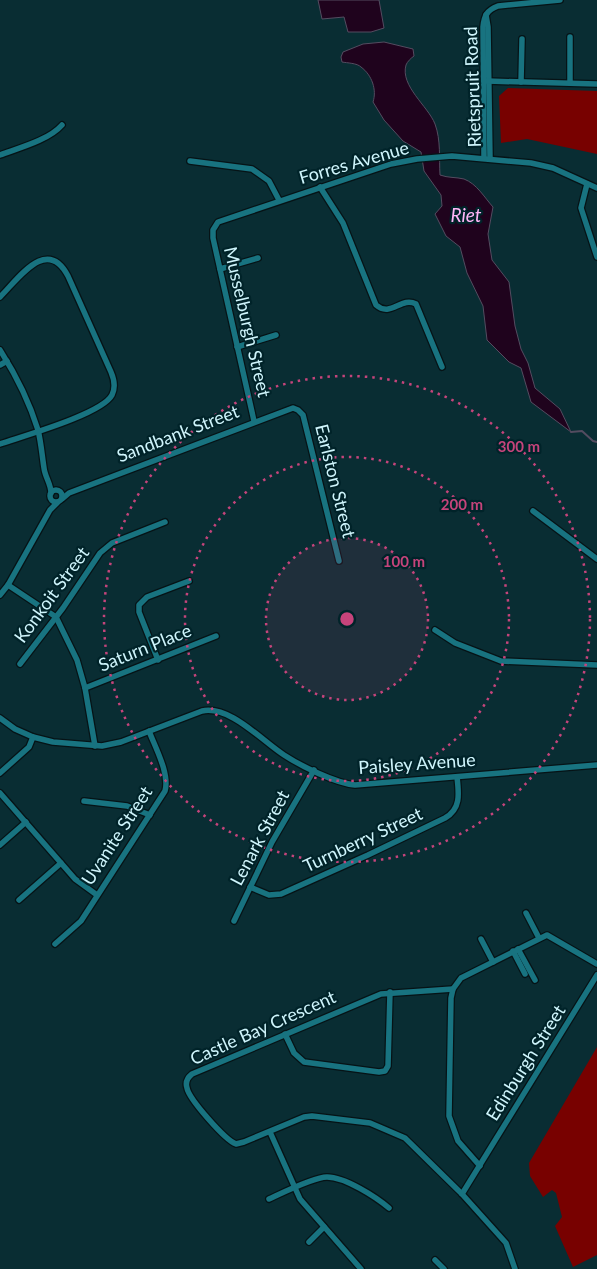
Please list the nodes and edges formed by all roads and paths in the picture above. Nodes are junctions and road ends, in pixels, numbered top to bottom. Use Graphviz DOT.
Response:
graph roads {
  1 [pos="560,0"];
  2 [pos="570,37"];
  3 [pos="522,39"];
  4 [pos="486,81"];
  5 [pos="521,82"];
  6 [pos="570,84"];
  7 [pos="597,84"];
  8 [pos="62,125"];
  9 [pos="0,155"];
  10 [pos="487,158"];
  11 [pos="190,161"];
  12 [pos="587,184"];
  13 [pos="320,187"];
  14 [pos="597,188"];
  15 [pos="279,200"];
  16 [pos="213,230"];
  17 [pos="597,257"];
  18 [pos="258,258"];
  19 [pos="220,268"];
  20 [pos="0,297"];
  21 [pos="276,335"];
  22 [pos="237,347"];
  23 [pos="0,350"];
  24 [pos="7,361"];
  25 [pos="0,365"];
  26 [pos="442,367"];
  27 [pos="298,410"];
  28 [pos="254,421"];
  29 [pos="38,431"];
  30 [pos="0,444"];
  31 [pos="54,492"];
  32 [pos="69,493"];
  33 [pos="60,501"];
  34 [pos="50,510"];
  35 [pos="533,511"];
  36 [pos="165,522"];
  37 [pos="597,559"];
  38 [pos="339,561"];
  39 [pos="189,581"];
  40 [pos="8,585"];
  41 [pos="0,595"];
  42 [pos="56,617"];
  43 [pos="435,630"];
  44 [pos="216,636"];
  45 [pos="158,660"];
  46 [pos="20,664"];
  47 [pos="597,665"];
  48 [pos="84,688"];
  49 [pos="0,718"];
  50 [pos="149,731"];
  51 [pos="33,738"];
  52 [pos="95,746"];
  53 [pos="597,765"];
  54 [pos="314,770"];
  55 [pos="0,773"];
  56 [pos="457,777"];
  57 [pos="0,793"];
  58 [pos="84,801"];
  59 [pos="150,815"];
  60 [pos="26,822"];
  61 [pos="0,845"];
  62 [pos="61,863"];
  63 [pos="250,887"];
  64 [pos="97,895"];
  65 [pos="19,900"];
  66 [pos="526,913"];
  67 [pos="234,922"];
  68 [pos="539,938"];
  69 [pos="481,939"];
  70 [pos="55,944"];
  71 [pos="516,950"];
  72 [pos="493,962"];
  73 [pos="597,964"];
  74 [pos="525,974"];
  75 [pos="597,975"];
  76 [pos="535,980"];
  77 [pos="453,989"];
  78 [pos="390,992"];
  79 [pos="285,1034"];
  80 [pos="270,1132"];
  81 [pos="480,1166"];
  82 [pos="294,1188"];
  83 [pos="462,1194"];
  84 [pos="269,1199"];
  85 [pos="389,1208"];
  86 [pos="324,1227"];
  87 [pos="309,1242"];
  88 [pos="435,1260"];
  89 [pos="357,1268"];
  90 [pos="444,1269"];
  91 [pos="515,1269"];
  1 -- 4 [label="street, Rietspruit Road"];
  2 -- 6 [label="street"];
  3 -- 5 [label="street"];
  4 -- 5 [label="street"];
  4 -- 10 [label="street, Rietspruit Road"];
  5 -- 6 [label="street"];
  6 -- 7 [label="street"];
  8 -- 9 [label="street"];
  10 -- 12 [label="street, Forres Avenue"];
  10 -- 13 [label="street, Forres Avenue"];
  11 -- 15 [label="street"];
  12 -- 14 [label="street, Forres Avenue"];
  12 -- 17 [label="street"];
  13 -- 15 [label="street, Forres Avenue"];
  13 -- 26 [label="street"];
  15 -- 16 [label="street, Forres Avenue"];
  16 -- 19 [label="street, Musselburgh Street"];
  18 -- 19 [label="street"];
  19 -- 22 [label="street, Musselburgh Street"];
  20 -- 29 [label="street"];
  21 -- 22 [label="street"];
  22 -- 28 [label="street, Musselburgh Street"];
  23 -- 24 [label="street"];
  24 -- 25 [label="street"];
  24 -- 29 [label="street"];
  27 -- 28 [label="street, Sandbank Street"];
  27 -- 38 [label="street, Earlston Street"];
  28 -- 32 [label="street, Sandbank Street"];
  29 -- 30 [label="street"];
  29 -- 31 [label="street"];
  31 -- 32 [label="street"];
  31 -- 33 [label="street"];
  31 -- 33 [label="street"];
  31 -- 34 [label="street"];
  32 -- 33 [label="street, Sandbank Street"];
  33 -- 34 [label="street, Sandbank Street"];
  34 -- 40 [label="street"];
  35 -- 37 [label="street"];
  36 -- 42 [label="street, Konkoit Street"];
  39 -- 45 [label="street"];
  40 -- 41 [label="street"];
  40 -- 42 [label="street"];
  42 -- 46 [label="street, Konkoit Street"];
  42 -- 48 [label="street"];
  43 -- 47 [label="street"];
  44 -- 45 [label="street, Saturn Place"];
  45 -- 48 [label="street, Saturn Place"];
  48 -- 52 [label="street"];
  49 -- 51 [label="street, Paisley Avenue"];
  50 -- 52 [label="street, Paisley Avenue"];
  50 -- 54 [label="street, Paisley Avenue"];
  50 -- 59 [label="street, Uvanite Street"];
  51 -- 52 [label="street, Paisley Avenue"];
  51 -- 55 [label="street"];
  53 -- 56 [label="street, Paisley Avenue"];
  54 -- 56 [label="street, Paisley Avenue"];
  54 -- 63 [label="street, Lenark Street"];
  56 -- 63 [label="street, Turnberry Street"];
  57 -- 60 [label="street"];
  58 -- 59 [label="street"];
  59 -- 64 [label="street, Uvanite Street"];
  60 -- 61 [label="street"];
  60 -- 62 [label="street"];
  62 -- 64 [label="street"];
  62 -- 65 [label="street"];
  63 -- 67 [label="street, Lenark Street"];
  64 -- 70 [label="street, Uvanite Street"];
  66 -- 68 [label="street"];
  68 -- 71 [label="street"];
  68 -- 73 [label="street"];
  69 -- 72 [label="street"];
  71 -- 72 [label="street"];
  71 -- 74 [label="street"];
  71 -- 76 [label="street"];
  72 -- 77 [label="street"];
  75 -- 81 [label="street, Edinburgh Street"];
  77 -- 78 [label="street, Castle Bay Crescent"];
  77 -- 81 [label="street"];
  78 -- 79 [label="street, Castle Bay Crescent"];
  78 -- 79 [label="street"];
  79 -- 80 [label="street, Castle Bay Crescent"];
  80 -- 82 [label="street"];
  80 -- 83 [label="street, Castle Bay Crescent"];
  81 -- 83 [label="street, Edinburgh Street"];
  82 -- 84 [label="street"];
  82 -- 85 [label="street"];
  82 -- 86 [label="street"];
  83 -- 91 [label="street, Castle Bay Crescent"];
  86 -- 87 [label="street"];
  86 -- 89 [label="street"];
  88 -- 90 [label="street"];
}
